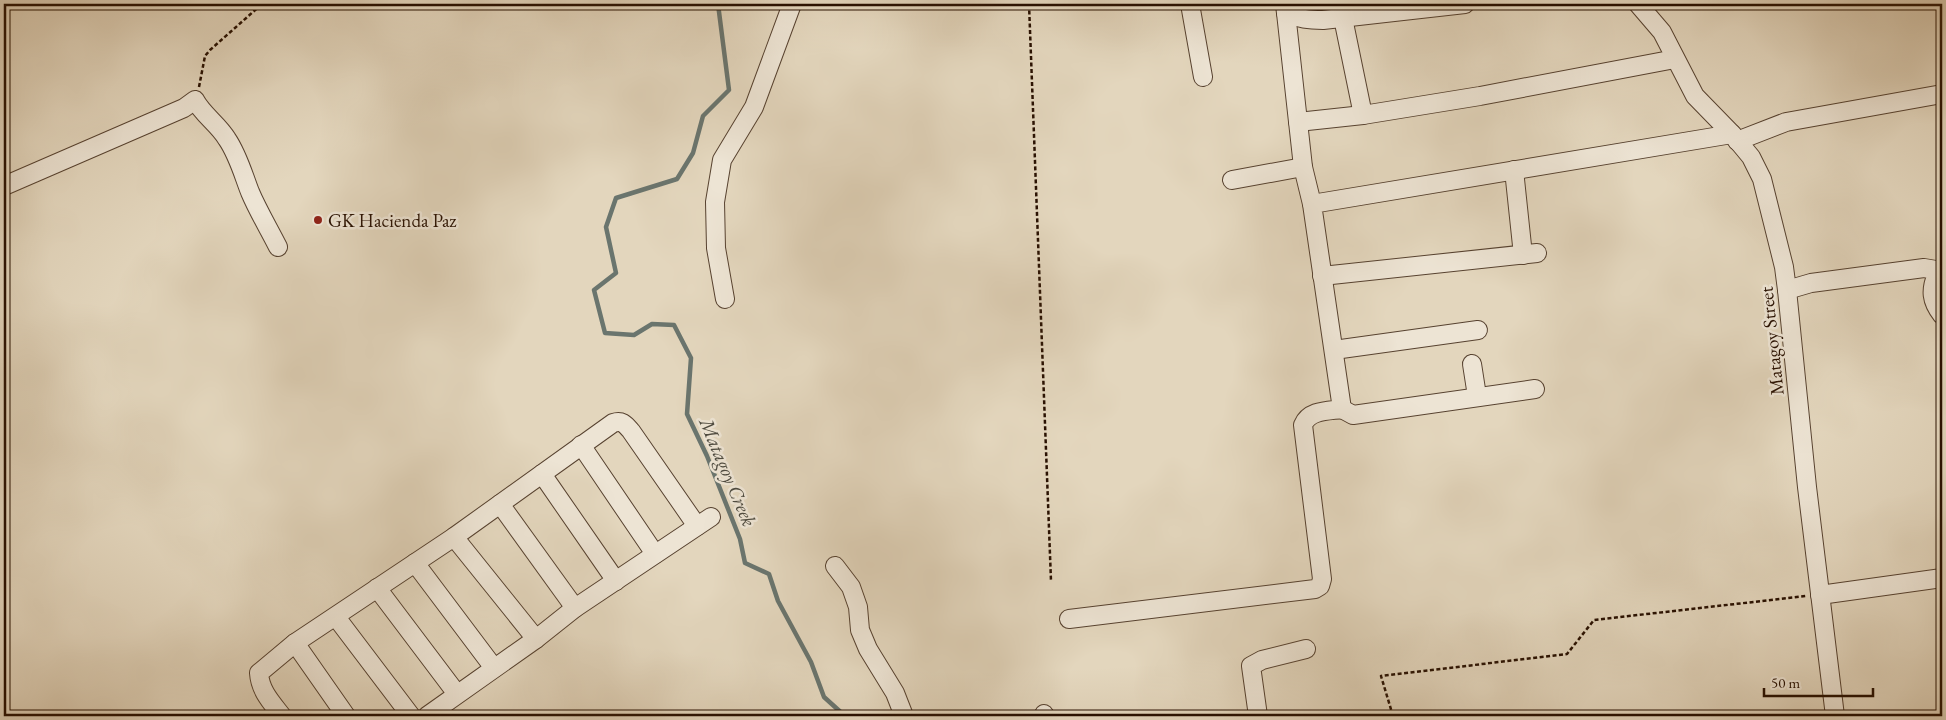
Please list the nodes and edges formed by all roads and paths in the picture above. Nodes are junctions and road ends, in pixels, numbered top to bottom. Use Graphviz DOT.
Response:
graph roads {
  1 [pos="262,4"];
  2 [pos="792,4"];
  3 [pos="1029,4"];
  4 [pos="1190,4"];
  5 [pos="1459,4"];
  6 [pos="1638,4"];
  7 [pos="1285,8"];
  8 [pos="1343,18"];
  9 [pos="1675,59"];
  10 [pos="1203,76"];
  11 [pos="1942,94"];
  12 [pos="195,100"];
  13 [pos="1363,115"];
  14 [pos="1298,122"];
  15 [pos="1734,137"];
  16 [pos="1303,167"];
  17 [pos="1514,170"];
  18 [pos="1232,180"];
  19 [pos="4,186"];
  20 [pos="1312,204"];
  21 [pos="278,247"];
  22 [pos="1322,276"];
  23 [pos="1787,290"];
  24 [pos="725,299"];
  25 [pos="1942,315"];
  26 [pos="1478,330"];
  27 [pos="1334,350"];
  28 [pos="1472,364"];
  29 [pos="1535,389"];
  30 [pos="1477,396"];
  31 [pos="1342,409"];
  32 [pos="581,445"];
  33 [pos="542,474"];
  34 [pos="500,504"];
  35 [pos="454,537"];
  36 [pos="655,554"];
  37 [pos="415,563"];
  38 [pos="835,566"];
  39 [pos="1942,578"];
  40 [pos="616,581"];
  41 [pos="1051,581"];
  42 [pos="377,588"];
  43 [pos="1820,595"];
  44 [pos="575,608"];
  45 [pos="336,617"];
  46 [pos="1069,619"];
  47 [pos="536,639"];
  48 [pos="295,643"];
  49 [pos="1306,649"];
  50 [pos="494,668"];
  51 [pos="457,694"];
  52 [pos="282,716"];
  53 [pos="346,716"];
  54 [pos="411,716"];
  55 [pos="427,716"];
  56 [pos="904,716"];
  57 [pos="1258,716"];
  58 [pos="1393,716"];
  59 [pos="1835,716"];
  1 -- 12 [label="path"];
  2 -- 24 [label="street"];
  3 -- 41 [label="path"];
  4 -- 10 [label="street"];
  5 -- 8 [label="street"];
  6 -- 9 [label="street, Matagoy Street"];
  7 -- 8 [label="street"];
  7 -- 14 [label="street"];
  8 -- 13 [label="street"];
  9 -- 13 [label="street"];
  9 -- 15 [label="street, Matagoy Street"];
  11 -- 15 [label="street"];
  12 -- 19 [label="street"];
  12 -- 21 [label="street"];
  13 -- 14 [label="street"];
  14 -- 16 [label="street"];
  15 -- 17 [label="street"];
  15 -- 23 [label="street, Matagoy Street"];
  16 -- 18 [label="street"];
  16 -- 20 [label="street"];
  17 -- 20 [label="street"];
  17 -- 22 [label="street"];
  20 -- 22 [label="street"];
  22 -- 27 [label="street"];
  23 -- 25 [label="street"];
  23 -- 43 [label="street, Matagoy Street"];
  26 -- 27 [label="street"];
  27 -- 31 [label="street"];
  28 -- 30 [label="street"];
  29 -- 30 [label="street"];
  30 -- 31 [label="street"];
  31 -- 46 [label="street"];
  32 -- 33 [label="street"];
  32 -- 36 [label="street"];
  32 -- 36 [label="street"];
  33 -- 34 [label="street"];
  33 -- 40 [label="street"];
  34 -- 35 [label="street"];
  34 -- 44 [label="street"];
  35 -- 37 [label="street"];
  35 -- 47 [label="street"];
  36 -- 40 [label="street"];
  37 -- 42 [label="street"];
  37 -- 50 [label="street"];
  38 -- 56 [label="street"];
  39 -- 43 [label="street"];
  40 -- 44 [label="street"];
  42 -- 45 [label="street"];
  42 -- 51 [label="street"];
  43 -- 58 [label="path"];
  43 -- 59 [label="street, Matagoy Street"];
  44 -- 47 [label="street"];
  45 -- 48 [label="street"];
  45 -- 54 [label="street"];
  47 -- 50 [label="street"];
  48 -- 52 [label="street"];
  48 -- 53 [label="street"];
  49 -- 57 [label="street"];
  50 -- 51 [label="street"];
  51 -- 55 [label="street"];
}
